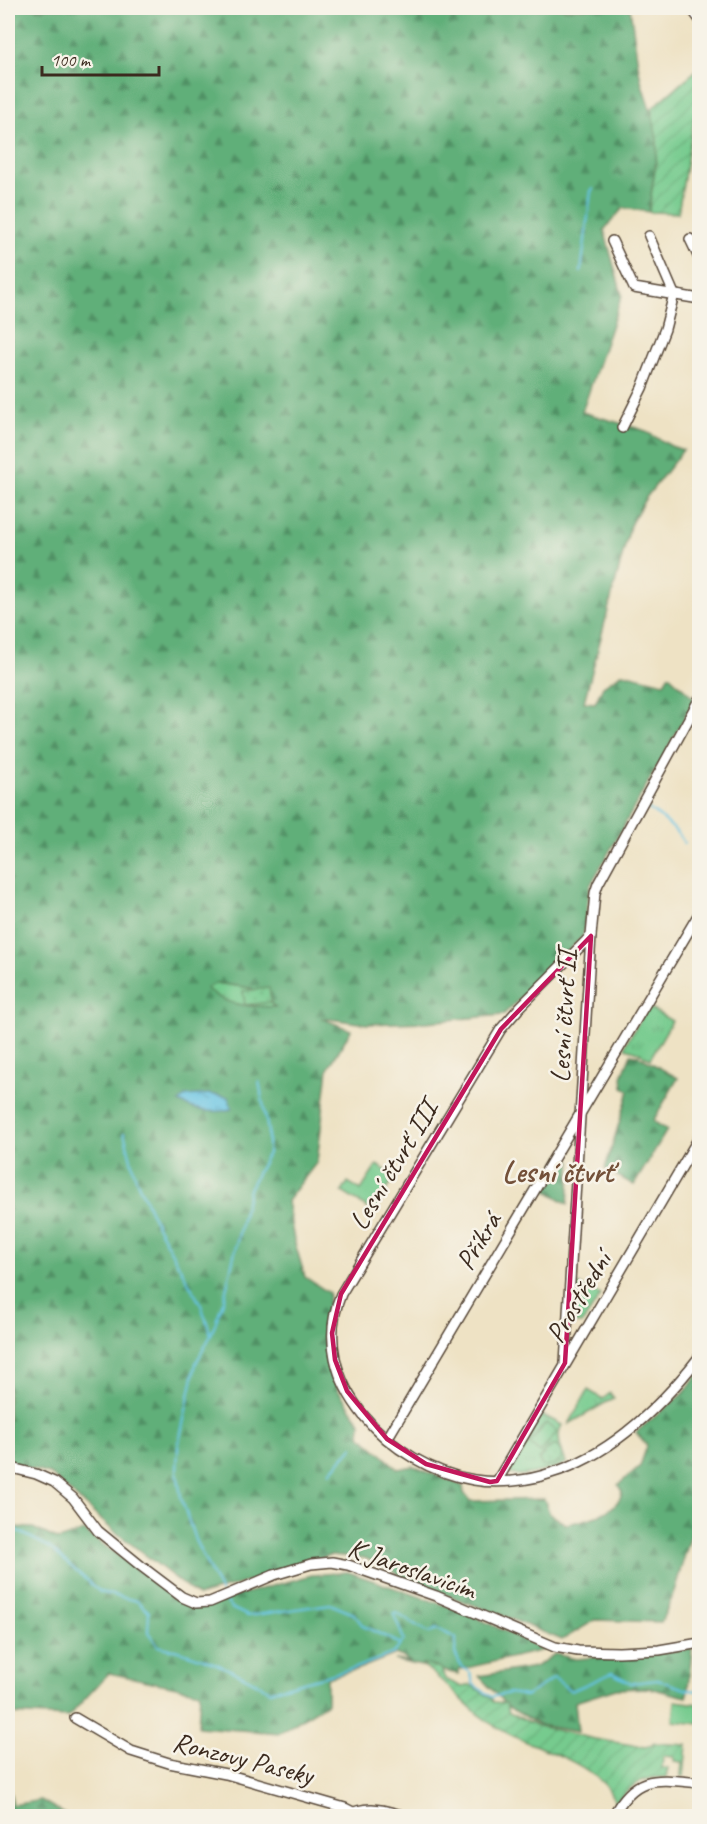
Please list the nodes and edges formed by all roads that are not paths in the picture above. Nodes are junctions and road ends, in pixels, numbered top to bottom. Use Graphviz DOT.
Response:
graph roads {
  1 [pos="692,8"];
  2 [pos="699,20"];
  3 [pos="649,236"];
  4 [pos="690,239"];
  5 [pos="612,241"];
  6 [pos="699,260"];
  7 [pos="674,294"];
  8 [pos="699,300"];
  9 [pos="622,428"];
  10 [pos="699,698"];
  11 [pos="699,912"];
  12 [pos="591,936"];
  13 [pos="581,1111"];
  14 [pos="699,1136"];
  15 [pos="568,1320"];
  16 [pos="586,1327"];
  17 [pos="699,1356"];
  18 [pos="565,1363"];
  19 [pos="387,1439"];
  20 [pos="8,1467"];
  21 [pos="497,1481"];
  22 [pos="699,1643"];
  23 [pos="75,1718"];
  24 [pos="699,1783"];
  25 [pos="349,1814"];
  26 [pos="406,1816"];
  27 [pos="614,1816"];
  1 -- 2 [label="street"];
  3 -- 7 [label="street"];
  4 -- 6 [label="street"];
  5 -- 7 [label="street"];
  7 -- 8 [label="street"];
  7 -- 9 [label="street"];
  10 -- 12 [label="street, Lesní čtvrť II"];
  11 -- 13 [label="street, Příkrá"];
  12 -- 13 [label="street, Lesní čtvrť II"];
  12 -- 19 [label="street, Lesní čtvrť III"];
  13 -- 15 [label="street, Lesní čtvrť II"];
  13 -- 19 [label="street, Příkrá"];
  14 -- 16 [label="street, Prostřední"];
  15 -- 16 [label="street"];
  15 -- 18 [label="street, Lesní čtvrť II"];
  16 -- 18 [label="street, Prostřední"];
  17 -- 21 [label="street, Lesní čtvrť III"];
  18 -- 21 [label="street, Prostřední"];
  19 -- 21 [label="street, Lesní čtvrť III"];
  20 -- 22 [label="street, K Jaroslavicím"];
  23 -- 25 [label="street, Ronzovy Paseky"];
  24 -- 27 [label="street"];
  25 -- 26 [label="street, Ronzovy Paseky"];
}
